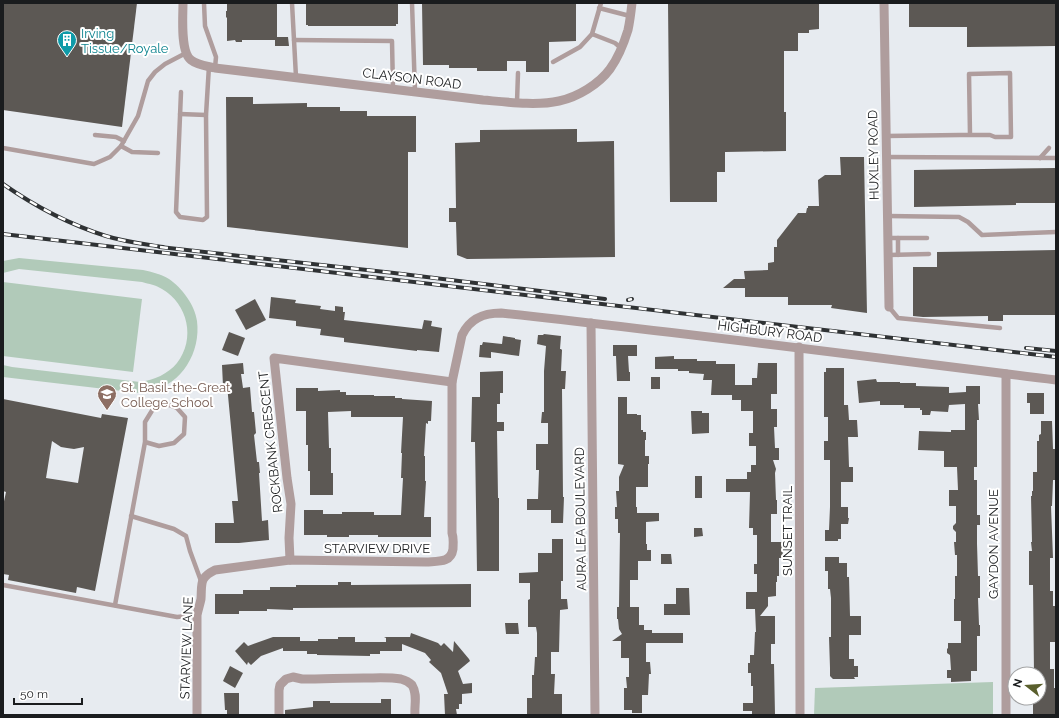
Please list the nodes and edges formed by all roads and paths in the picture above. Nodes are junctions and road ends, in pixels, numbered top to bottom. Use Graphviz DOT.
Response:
graph roads {
  1 [pos="183,3"];
  2 [pos="204,3"];
  3 [pos="292,3"];
  4 [pos="412,3"];
  5 [pos="632,3"];
  6 [pos="884,3"];
  7 [pos="600,6"];
  8 [pos="630,16"];
  9 [pos="592,34"];
  10 [pos="294,40"];
  11 [pos="621,48"];
  12 [pos="186,53"];
  13 [pos="553,62"];
  14 [pos="212,67"];
  15 [pos="518,74"];
  16 [pos="296,77"];
  17 [pos="393,89"];
  18 [pos="181,92"];
  19 [pos="415,92"];
  20 [pos="517,102"];
  21 [pos="180,114"];
  22 [pos="206,115"];
  23 [pos="95,135"];
  24 [pos="886,136"];
  25 [pos="970,136"];
  26 [pos="124,141"];
  27 [pos="121,146"];
  28 [pos="3,148"];
  29 [pos="1049,148"];
  30 [pos="158,153"];
  31 [pos="886,157"];
  32 [pos="1040,158"];
  33 [pos="1056,158"];
  34 [pos="888,216"];
  35 [pos="1056,232"];
  36 [pos="888,238"];
  37 [pos="898,238"];
  38 [pos="927,238"];
  39 [pos="929,254"];
  40 [pos="888,255"];
  41 [pos="898,255"];
  42 [pos="889,307"];
  43 [pos="480,316"];
  44 [pos="591,323"];
  45 [pos="1000,328"];
  46 [pos="799,347"];
  47 [pos="1006,374"];
  48 [pos="1056,380"];
  49 [pos="452,382"];
  50 [pos="145,442"];
  51 [pos="131,516"];
  52 [pos="290,560"];
  53 [pos="202,581"];
  54 [pos="3,585"];
  55 [pos="115,605"];
  56 [pos="197,615"];
  57 [pos="197,715"];
  58 [pos="279,715"];
  59 [pos="415,715"];
  60 [pos="595,715"];
  61 [pos="800,715"];
  62 [pos="1006,715"];
  1 -- 12 [label="street"];
  2 -- 14 [label="lane"];
  3 -- 10 [label="lane"];
  4 -- 19 [label="lane"];
  5 -- 8 [label="street, CLAYSON ROAD"];
  6 -- 24 [label="street, HUXLEY ROAD"];
  7 -- 8 [label="lane"];
  7 -- 9 [label="lane"];
  8 -- 11 [label="street, CLAYSON ROAD"];
  9 -- 11 [label="lane"];
  9 -- 13 [label="lane"];
  10 -- 16 [label="lane"];
  10 -- 17 [label="lane"];
  11 -- 20 [label="street, CLAYSON ROAD"];
  12 -- 14 [label="street, CLAYSON ROAD"];
  12 -- 26 [label="lane"];
  14 -- 16 [label="street, CLAYSON ROAD"];
  14 -- 22 [label="lane"];
  15 -- 20 [label="lane"];
  16 -- 17 [label="street, CLAYSON ROAD"];
  17 -- 19 [label="street, CLAYSON ROAD"];
  18 -- 21 [label="lane"];
  19 -- 20 [label="street, CLAYSON ROAD"];
  21 -- 22 [label="lane"];
  21 -- 22 [label="lane"];
  23 -- 26 [label="lane"];
  24 -- 25 [label="lane"];
  24 -- 31 [label="street, HUXLEY ROAD"];
  25 -- 25 [label="lane"];
  26 -- 27 [label="lane"];
  27 -- 28 [label="lane"];
  27 -- 30 [label="lane"];
  29 -- 32 [label="lane"];
  31 -- 32 [label="lane"];
  31 -- 34 [label="street, HUXLEY ROAD"];
  32 -- 33 [label="lane"];
  34 -- 35 [label="lane"];
  34 -- 36 [label="street, HUXLEY ROAD"];
  36 -- 37 [label="lane"];
  36 -- 40 [label="street, HUXLEY ROAD"];
  37 -- 38 [label="lane"];
  37 -- 41 [label="lane"];
  39 -- 41 [label="lane"];
  40 -- 41 [label="lane"];
  40 -- 42 [label="street, HUXLEY ROAD"];
  42 -- 45 [label="lane"];
  43 -- 44 [label="street, HIGHBURY ROAD"];
  43 -- 49 [label="street, STARVIEW DRIVE"];
  44 -- 46 [label="street, HIGHBURY ROAD"];
  44 -- 60 [label="street, AURA LEA BOULEVARD"];
  46 -- 47 [label="street, HIGHBURY ROAD"];
  46 -- 61 [label="street, SUNSET TRAIL"];
  47 -- 48 [label="street, HIGHBURY ROAD"];
  47 -- 62 [label="street, GAYDON AVENUE"];
  49 -- 52 [label="street, STARVIEW DRIVE"];
  49 -- 52 [label="street, ROCKBANK CRESCENT"];
  50 -- 50 [label="lane"];
  50 -- 51 [label="lane"];
  51 -- 53 [label="lane"];
  51 -- 55 [label="lane"];
  52 -- 53 [label="street, STARVIEW DRIVE"];
  53 -- 56 [label="street, STARVIEW LANE"];
  54 -- 55 [label="lane"];
  55 -- 56 [label="lane"];
  56 -- 57 [label="street, STARVIEW LANE"];
  58 -- 59 [label="street"];
}
